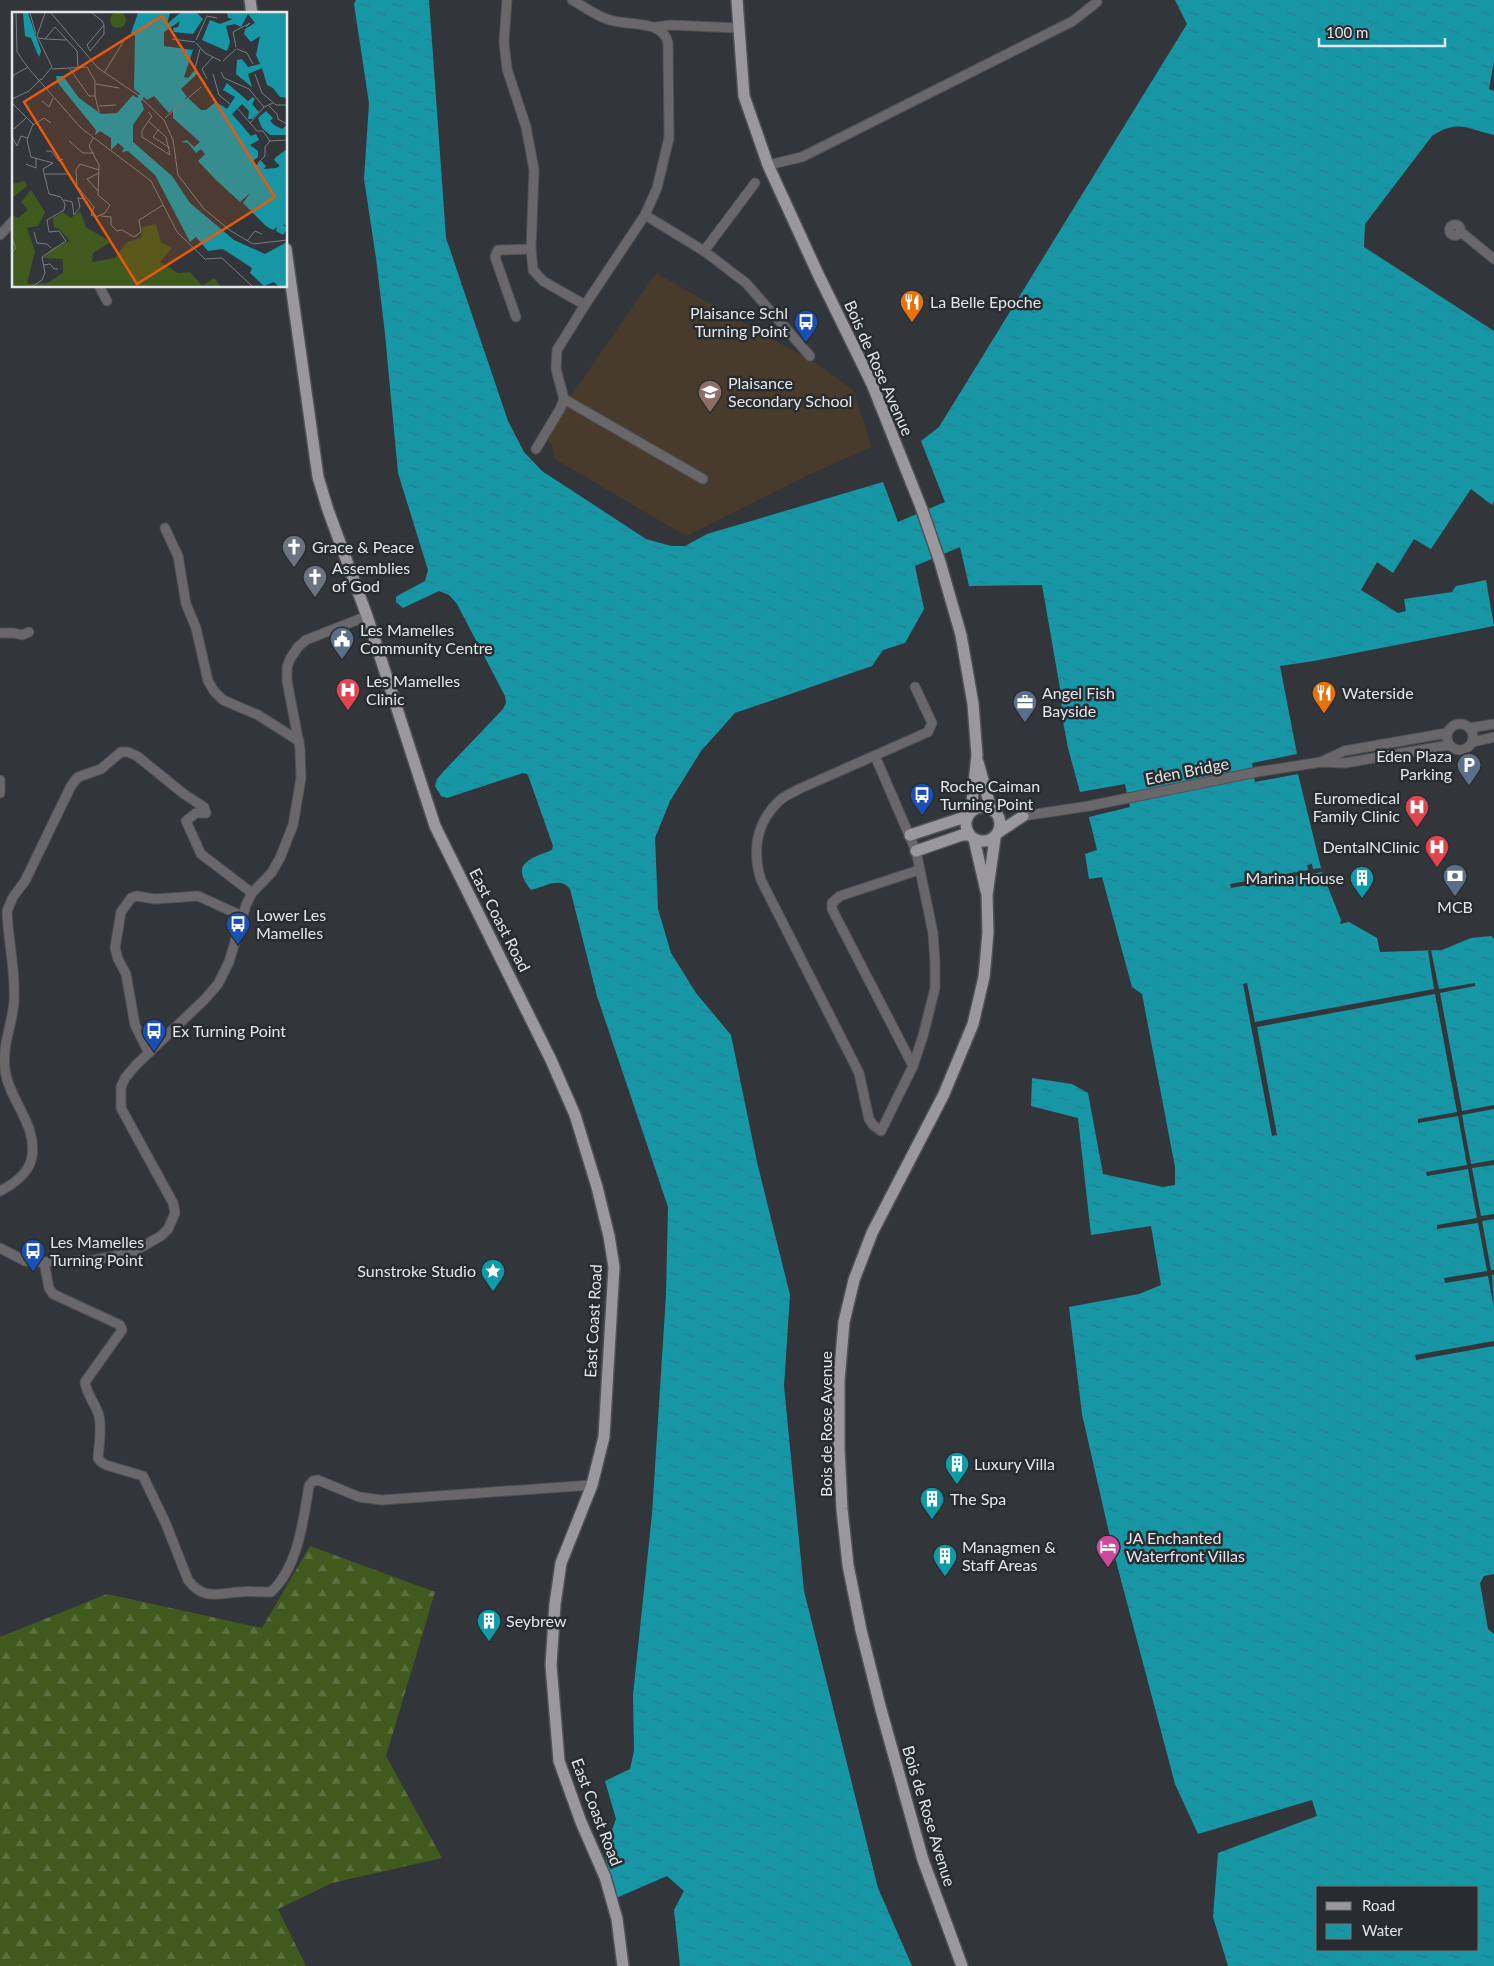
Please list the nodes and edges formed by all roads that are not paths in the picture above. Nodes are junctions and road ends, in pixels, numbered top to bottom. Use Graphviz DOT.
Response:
graph roads {
  1 [pos="507,0"];
  2 [pos="736,0"];
  3 [pos="579,2"];
  4 [pos="1097,2"];
  5 [pos="656,27"];
  6 [pos="736,28"];
  7 [pos="768,165"];
  8 [pos="755,184"];
  9 [pos="645,215"];
  10 [pos="12,222"];
  11 [pos="1461,232"];
  12 [pos="0,236"];
  13 [pos="530,249"];
  14 [pos="704,251"];
  15 [pos="1494,259"];
  16 [pos="288,263"];
  17 [pos="101,288"];
  18 [pos="107,301"];
  19 [pos="585,306"];
  20 [pos="516,317"];
  21 [pos="810,356"];
  22 [pos="564,399"];
  23 [pos="536,449"];
  24 [pos="703,479"];
  25 [pos="165,528"];
  26 [pos="367,616"];
  27 [pos="29,632"];
  28 [pos="0,634"];
  29 [pos="916,687"];
  30 [pos="1494,724"];
  31 [pos="1470,728"];
  32 [pos="1447,733"];
  33 [pos="1494,737"];
  34 [pos="299,741"];
  35 [pos="1473,742"];
  36 [pos="1449,745"];
  37 [pos="977,755"];
  38 [pos="875,756"];
  39 [pos="1321,762"];
  40 [pos="0,780"];
  41 [pos="0,793"];
  42 [pos="993,811"];
  43 [pos="970,814"];
  44 [pos="1023,816"];
  45 [pos="997,835"];
  46 [pos="910,836"];
  47 [pos="972,837"];
  48 [pos="916,851"];
  49 [pos="919,870"];
  50 [pos="252,893"];
  51 [pos="987,895"];
  52 [pos="242,916"];
  53 [pos="149,1053"];
  54 [pos="2,1061"];
  55 [pos="913,1066"];
  56 [pos="0,1191"];
  57 [pos="0,1248"];
  58 [pos="44,1262"];
  59 [pos="592,1485"];
  60 [pos="622,1966"];
  61 [pos="962,1966"];
  1 -- 13 [label="street"];
  2 -- 7 [label="main road, Bois de Rose Avenue"];
  3 -- 5 [label="street"];
  4 -- 7 [label="street"];
  5 -- 6 [label="street"];
  5 -- 9 [label="street"];
  7 -- 37 [label="main road, Bois de Rose Avenue"];
  8 -- 14 [label="street"];
  9 -- 14 [label="street"];
  9 -- 19 [label="street"];
  10 -- 12 [label="street"];
  11 -- 15 [label="street"];
  13 -- 19 [label="street"];
  13 -- 20 [label="street"];
  14 -- 21 [label="street"];
  16 -- 26 [label="main road, East Coast Road"];
  17 -- 18 [label="street"];
  19 -- 22 [label="street"];
  22 -- 23 [label="street"];
  22 -- 24 [label="street"];
  25 -- 34 [label="street"];
  26 -- 34 [label="street"];
  26 -- 59 [label="main road, East Coast Road"];
  27 -- 28 [label="street"];
  29 -- 38 [label="street"];
  30 -- 31 [label="street"];
  31 -- 32 [label="street"];
  31 -- 35 [label="street"];
  32 -- 36 [label="street"];
  32 -- 39 [label="street"];
  33 -- 35 [label="street"];
  34 -- 50 [label="street"];
  35 -- 36 [label="street"];
  36 -- 39 [label="street"];
  37 -- 42 [label="main road, Bois de Rose Avenue"];
  37 -- 43 [label="main road, Bois de Rose Avenue"];
  38 -- 46 [label="street"];
  38 -- 55 [label="street"];
  39 -- 44 [label="street, Eden Bridge"];
  40 -- 41 [label="street"];
  42 -- 43 [label="main road"];
  42 -- 44 [label="main road"];
  42 -- 45 [label="main road"];
  43 -- 46 [label="main road"];
  43 -- 47 [label="main road"];
  44 -- 45 [label="main road"];
  45 -- 47 [label="main road"];
  45 -- 51 [label="main road, Bois de Rose Avenue"];
  46 -- 48 [label="street"];
  47 -- 48 [label="main road"];
  47 -- 51 [label="main road, Bois de Rose Avenue"];
  48 -- 49 [label="street"];
  49 -- 55 [label="street"];
  49 -- 55 [label="street"];
  50 -- 52 [label="street"];
  50 -- 54 [label="street"];
  51 -- 61 [label="main road, Bois de Rose Avenue"];
  52 -- 53 [label="street"];
  52 -- 53 [label="street"];
  53 -- 58 [label="street"];
  54 -- 56 [label="street"];
  57 -- 58 [label="street"];
  58 -- 59 [label="street"];
  59 -- 60 [label="main road, East Coast Road"];
}
